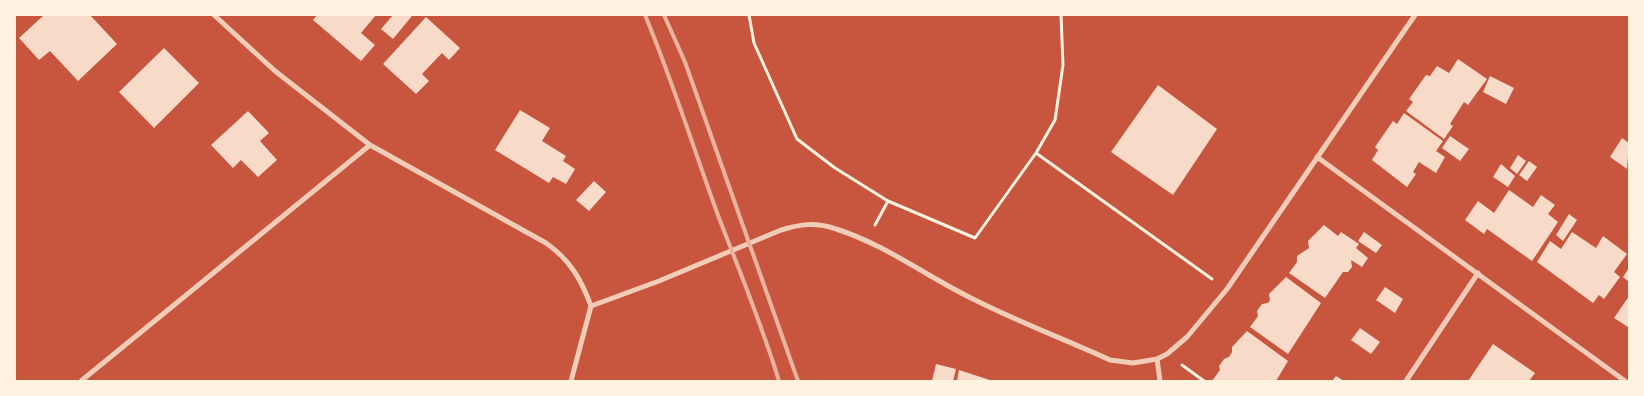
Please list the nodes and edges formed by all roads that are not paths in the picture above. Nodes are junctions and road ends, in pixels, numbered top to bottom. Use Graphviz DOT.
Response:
graph roads {
  1 [pos="214,15"];
  2 [pos="1415,15"];
  3 [pos="370,145"];
  4 [pos="1317,157"];
  5 [pos="1478,274"];
  6 [pos="590,306"];
  7 [pos="1157,359"];
  8 [pos="81,381"];
  9 [pos="571,381"];
  10 [pos="1160,381"];
  11 [pos="1406,381"];
  12 [pos="1625,381"];
  1 -- 3 [label="street"];
  2 -- 4 [label="street"];
  3 -- 6 [label="street"];
  3 -- 8 [label="street"];
  4 -- 5 [label="street"];
  4 -- 7 [label="street"];
  5 -- 11 [label="street"];
  5 -- 12 [label="street"];
  6 -- 7 [label="street"];
  6 -- 9 [label="street"];
  7 -- 10 [label="street"];
}
